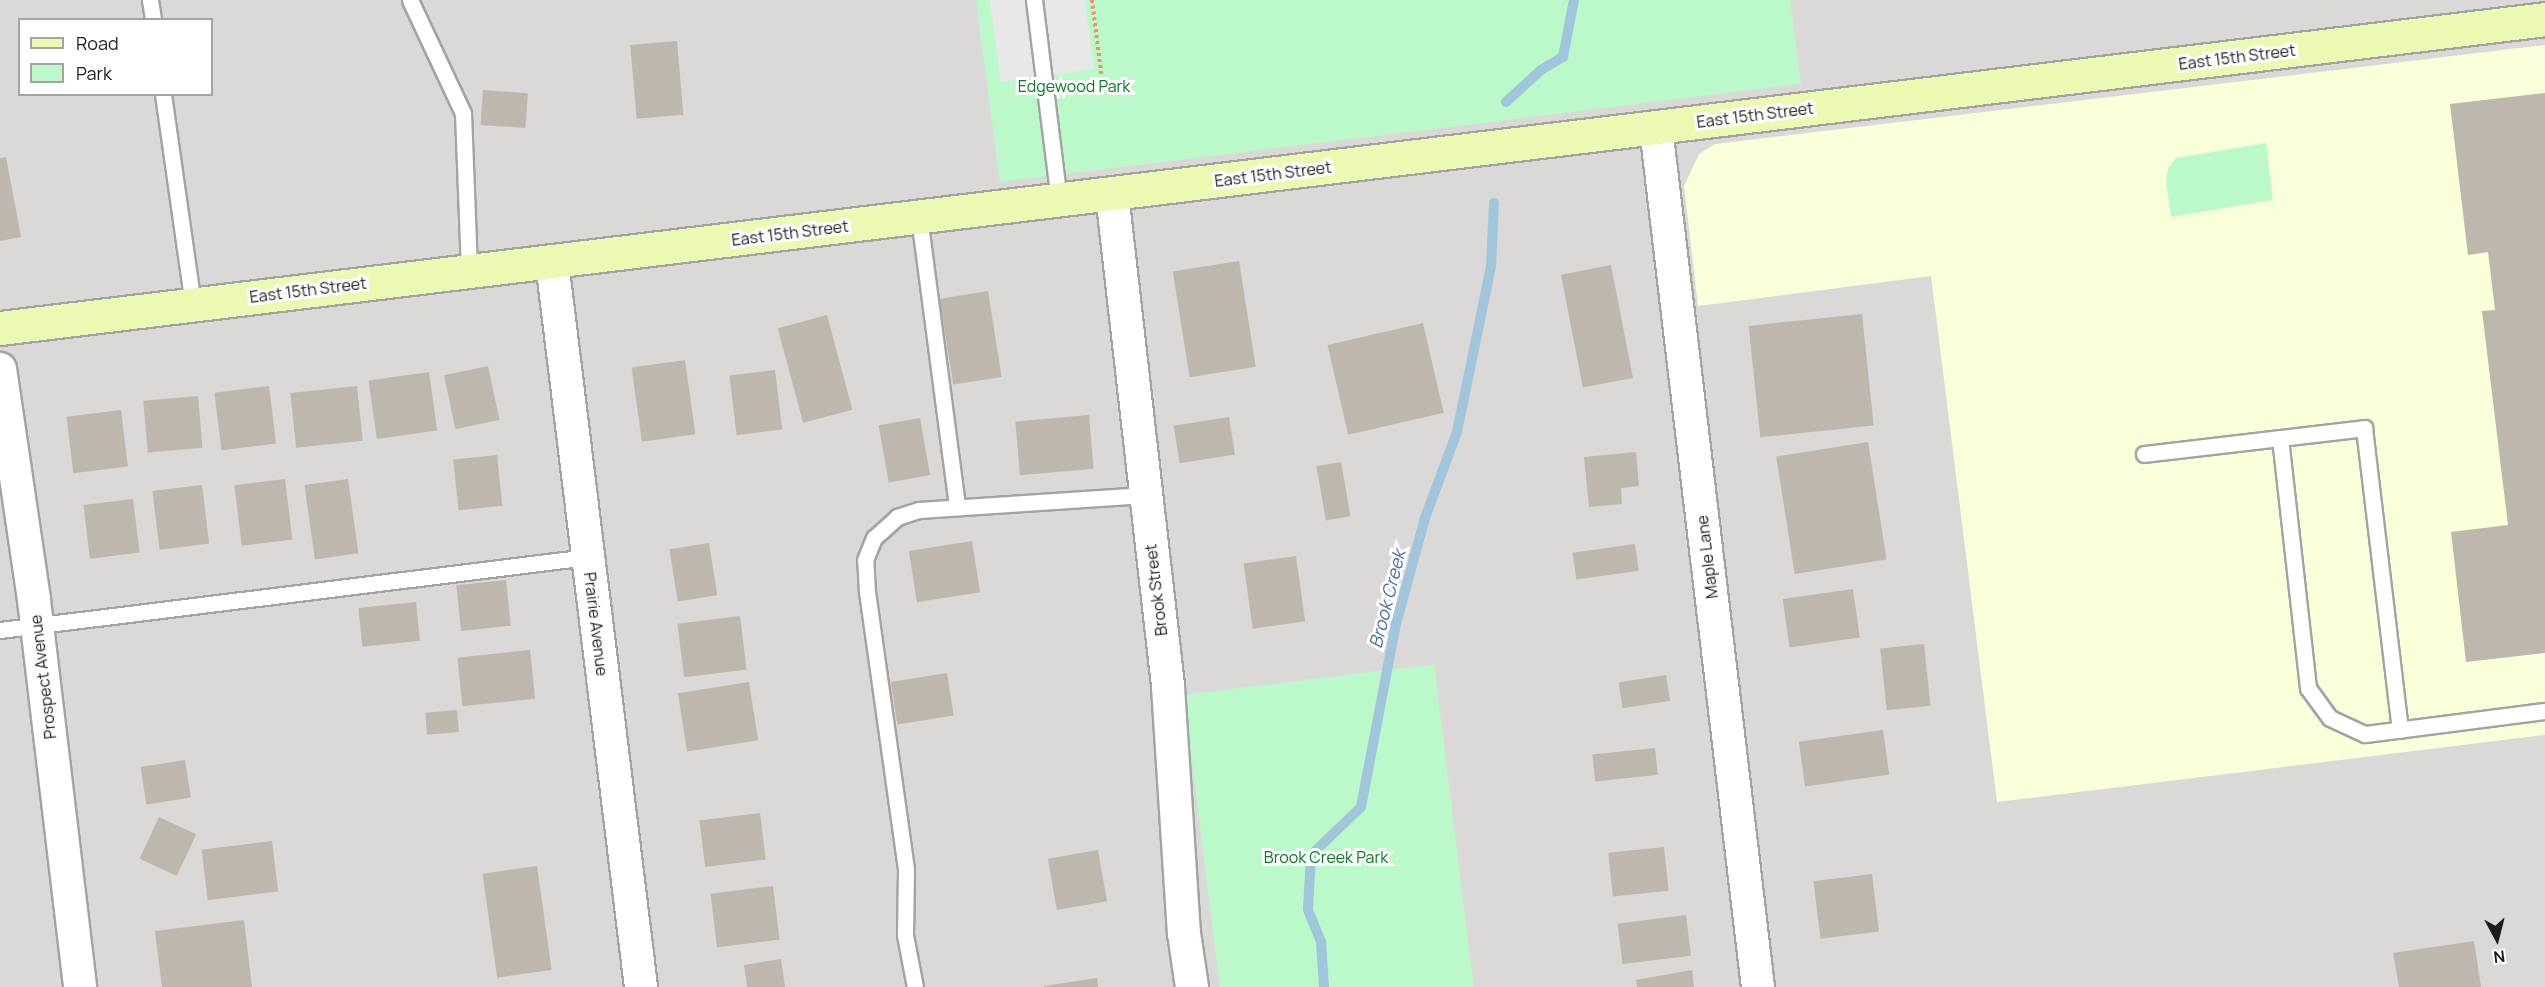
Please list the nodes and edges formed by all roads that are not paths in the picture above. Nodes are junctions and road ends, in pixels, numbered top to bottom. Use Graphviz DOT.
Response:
graph roads {
  1 [pos="150,0"];
  2 [pos="410,0"];
  3 [pos="1034,0"];
  4 [pos="153,18"];
  5 [pos="2545,19"];
  6 [pos="163,96"];
  7 [pos="1656,128"];
  8 [pos="1112,194"];
  9 [pos="1059,200"];
  10 [pos="919,217"];
  11 [pos="552,262"];
  12 [pos="469,271"];
  13 [pos="193,304"];
  14 [pos="0,328"];
  15 [pos="0,369"];
  16 [pos="2280,438"];
  17 [pos="2144,454"];
  18 [pos="1145,495"];
  19 [pos="957,506"];
  20 [pos="588,557"];
  21 [pos="37,626"];
  22 [pos="0,630"];
  23 [pos="2545,711"];
  24 [pos="2400,730"];
  25 [pos="80,987"];
  26 [pos="641,987"];
  27 [pos="915,987"];
  28 [pos="1192,987"];
  29 [pos="1758,987"];
  1 -- 4 [label="lane"];
  2 -- 12 [label="lane"];
  3 -- 9 [label="lane"];
  5 -- 7 [label="main road, East 15th Street"];
  6 -- 13 [label="lane"];
  7 -- 8 [label="main road, East 15th Street"];
  7 -- 29 [label="street, Maple Lane"];
  8 -- 9 [label="main road, East 15th Street"];
  8 -- 18 [label="street, Brook Street"];
  9 -- 10 [label="main road, East 15th Street"];
  10 -- 11 [label="main road, East 15th Street"];
  10 -- 19 [label="lane"];
  11 -- 12 [label="main road, East 15th Street"];
  11 -- 20 [label="street, Prairie Avenue"];
  12 -- 13 [label="main road, East 15th Street"];
  13 -- 14 [label="main road, East 15th Street"];
  15 -- 21 [label="street, Prospect Avenue"];
  16 -- 17 [label="lane"];
  16 -- 24 [label="lane"];
  16 -- 24 [label="lane"];
  18 -- 19 [label="lane"];
  18 -- 28 [label="street, Brook Street"];
  19 -- 27 [label="lane"];
  20 -- 21 [label="lane"];
  20 -- 26 [label="street, Prairie Avenue"];
  21 -- 22 [label="lane"];
  21 -- 25 [label="street, Prospect Avenue"];
  23 -- 24 [label="lane"];
}
